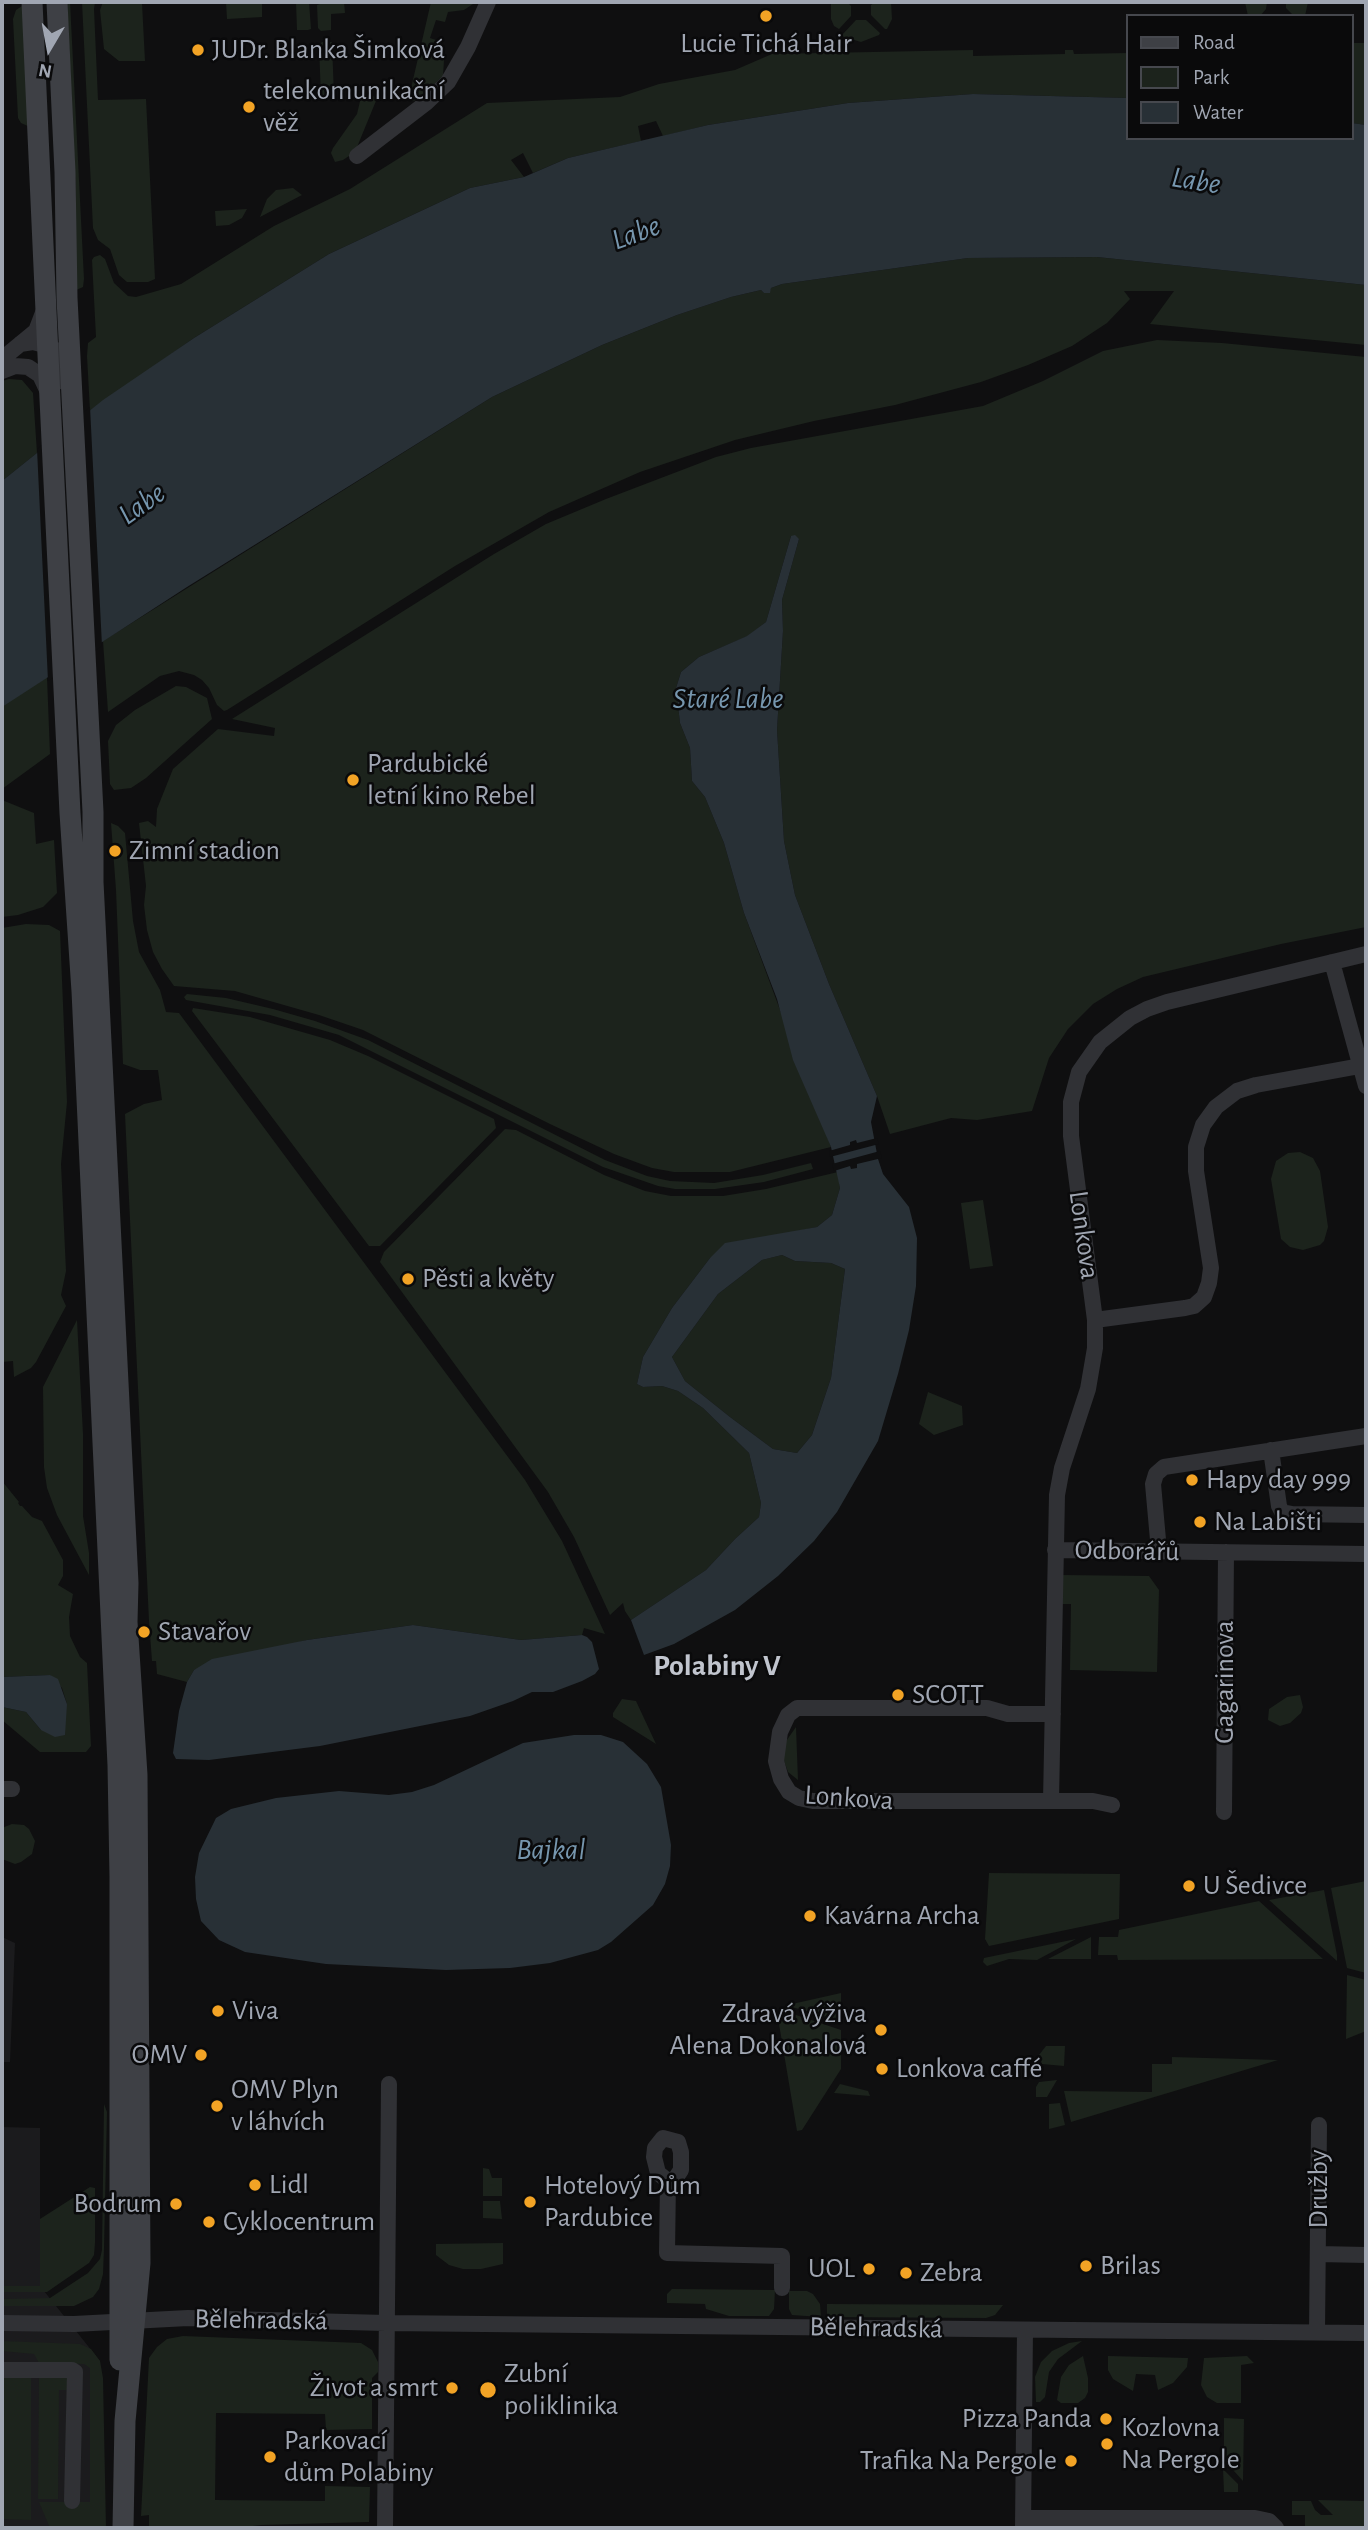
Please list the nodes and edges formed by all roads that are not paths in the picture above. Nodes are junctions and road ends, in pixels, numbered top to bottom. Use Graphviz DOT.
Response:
graph roads {
  1 [pos="32,2"];
  2 [pos="57,2"];
  3 [pos="488,2"];
  4 [pos="357,156"];
  5 [pos="46,300"];
  6 [pos="20,344"];
  7 [pos="48,345"];
  8 [pos="2,359"];
  9 [pos="2,371"];
  10 [pos="62,391"];
  11 [pos="1366,954"];
  12 [pos="1332,962"];
  13 [pos="1360,1066"];
  14 [pos="1366,1086"];
  15 [pos="1095,1321"];
  16 [pos="1366,1436"];
  17 [pos="1271,1450"];
  18 [pos="1366,1515"];
  19 [pos="1055,1550"];
  20 [pos="1159,1551"];
  21 [pos="1226,1552"];
  22 [pos="1366,1554"];
  23 [pos="1053,1714"];
  24 [pos="1051,1801"];
  25 [pos="1112,1805"];
  26 [pos="1224,1812"];
  27 [pos="389,2084"];
  28 [pos="1319,2125"];
  29 [pos="668,2181"];
  30 [pos="1319,2253"];
  31 [pos="1366,2255"];
  32 [pos="782,2288"];
  33 [pos="128,2320"];
  34 [pos="2,2323"];
  35 [pos="386,2323"];
  36 [pos="1025,2330"];
  37 [pos="1317,2332"];
  38 [pos="1366,2333"];
  39 [pos="2,2370"];
  40 [pos="72,2501"];
  41 [pos="1023,2523"];
  42 [pos="123,2528"];
  43 [pos="385,2528"];
  44 [pos="1276,2528"];
  1 -- 5 [label="main road"];
  2 -- 10 [label="main road"];
  3 -- 4 [label="street"];
  5 -- 6 [label="street"];
  5 -- 7 [label="main road"];
  6 -- 7 [label="street"];
  6 -- 8 [label="street"];
  7 -- 10 [label="main road"];
  9 -- 10 [label="street"];
  10 -- 33 [label="main road"];
  10 -- 33 [label="main road"];
  11 -- 12 [label="street, Lonkova"];
  12 -- 13 [label="street"];
  12 -- 15 [label="street, Lonkova"];
  13 -- 14 [label="street"];
  13 -- 15 [label="street"];
  15 -- 19 [label="street, Lonkova"];
  16 -- 17 [label="street"];
  17 -- 18 [label="street"];
  17 -- 20 [label="street"];
  19 -- 20 [label="street, Odborářů"];
  19 -- 23 [label="street, Lonkova"];
  20 -- 21 [label="street, Odborářů"];
  21 -- 22 [label="street, Odborářů"];
  21 -- 26 [label="street, Gagarinova"];
  23 -- 24 [label="street, Lonkova"];
  23 -- 24 [label="street, Lonkova"];
  24 -- 25 [label="street, Lonkova"];
  27 -- 35 [label="street"];
  28 -- 30 [label="street, Družby"];
  29 -- 32 [label="street"];
  30 -- 31 [label="street, Družby"];
  30 -- 37 [label="street, Družby"];
  33 -- 34 [label="street, Bělehradská"];
  33 -- 35 [label="street, Bělehradská"];
  33 -- 42 [label="main road"];
  35 -- 36 [label="street, Bělehradská"];
  35 -- 43 [label="street"];
  36 -- 37 [label="street, Bělehradská"];
  36 -- 41 [label="street"];
  37 -- 38 [label="street, Bělehradská"];
  39 -- 40 [label="street"];
  41 -- 44 [label="street"];
}
